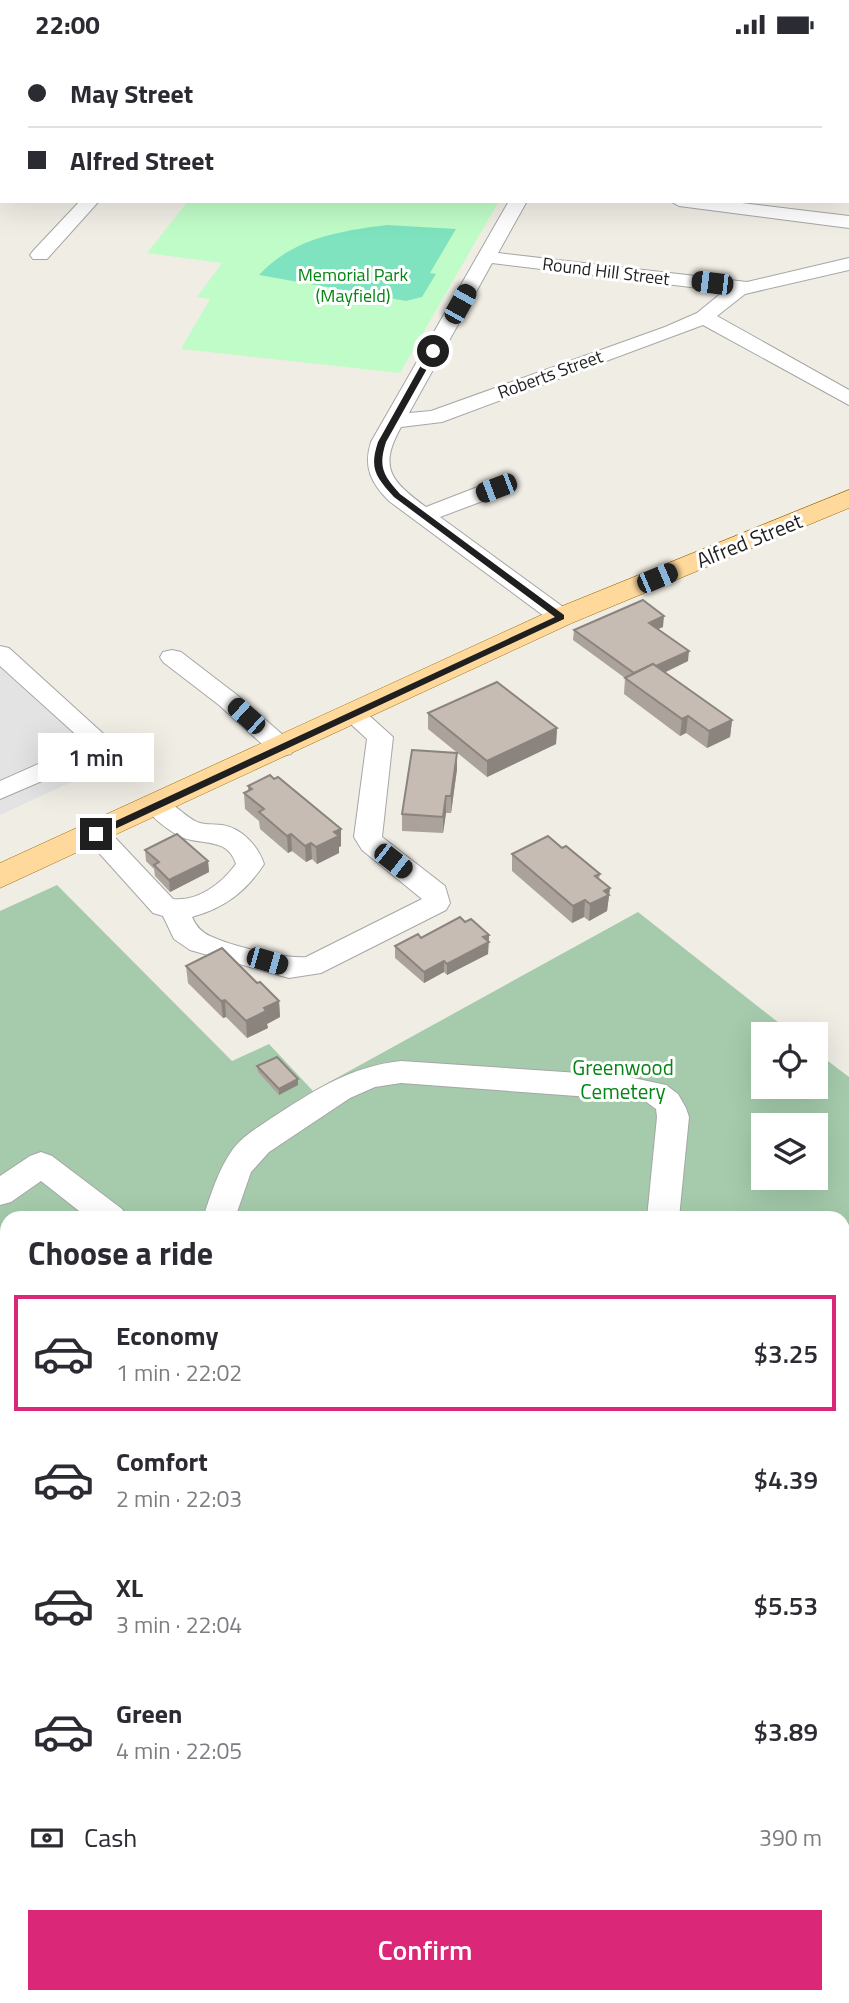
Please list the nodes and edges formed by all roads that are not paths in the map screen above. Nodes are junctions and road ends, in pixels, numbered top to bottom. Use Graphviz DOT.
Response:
graph roads {
  1 [pos="88,203"];
  2 [pos="517,203"];
  3 [pos="695,203"];
  4 [pos="849,222"];
  5 [pos="40,255"];
  6 [pos="486,257"];
  7 [pos="849,264"];
  8 [pos="740,288"];
  9 [pos="704,317"];
  10 [pos="849,399"];
  11 [pos="394,421"];
  12 [pos="496,488"];
  13 [pos="849,498"];
  14 [pos="424,515"];
  15 [pos="561,617"];
  16 [pos="0,653"];
  17 [pos="172,657"];
  18 [pos="354,715"];
  19 [pos="282,748"];
  20 [pos="0,790"];
  21 [pos="157,806"];
  22 [pos="96,834"];
  23 [pos="0,877"];
  24 [pos="175,911"];
  25 [pos="0,1193"];
  26 [pos="102,1211"];
  27 [pos="222,1211"];
  28 [pos="664,1211"];
  1 -- 5 [label="street"];
  2 -- 6 [label="street"];
  3 -- 4 [label="street"];
  6 -- 8 [label="street, Round Hill Street"];
  6 -- 11 [label="street"];
  7 -- 8 [label="street, Round Hill Street"];
  8 -- 9 [label="street, Roberts Street"];
  9 -- 10 [label="street"];
  9 -- 11 [label="street, Roberts Street"];
  11 -- 14 [label="street"];
  12 -- 14 [label="street"];
  13 -- 15 [label="main road, Alfred Street"];
  14 -- 15 [label="street"];
  15 -- 18 [label="main road, Alfred Street"];
  16 -- 20 [label="street"];
  17 -- 19 [label="street"];
  18 -- 19 [label="main road, Alfred Street"];
  18 -- 24 [label="street"];
  19 -- 21 [label="main road, Alfred Street"];
  21 -- 22 [label="main road, Alfred Street"];
  21 -- 24 [label="street"];
  22 -- 23 [label="main road, Alfred Street"];
  22 -- 24 [label="street"];
  25 -- 26 [label="street"];
  27 -- 28 [label="street"];
}
